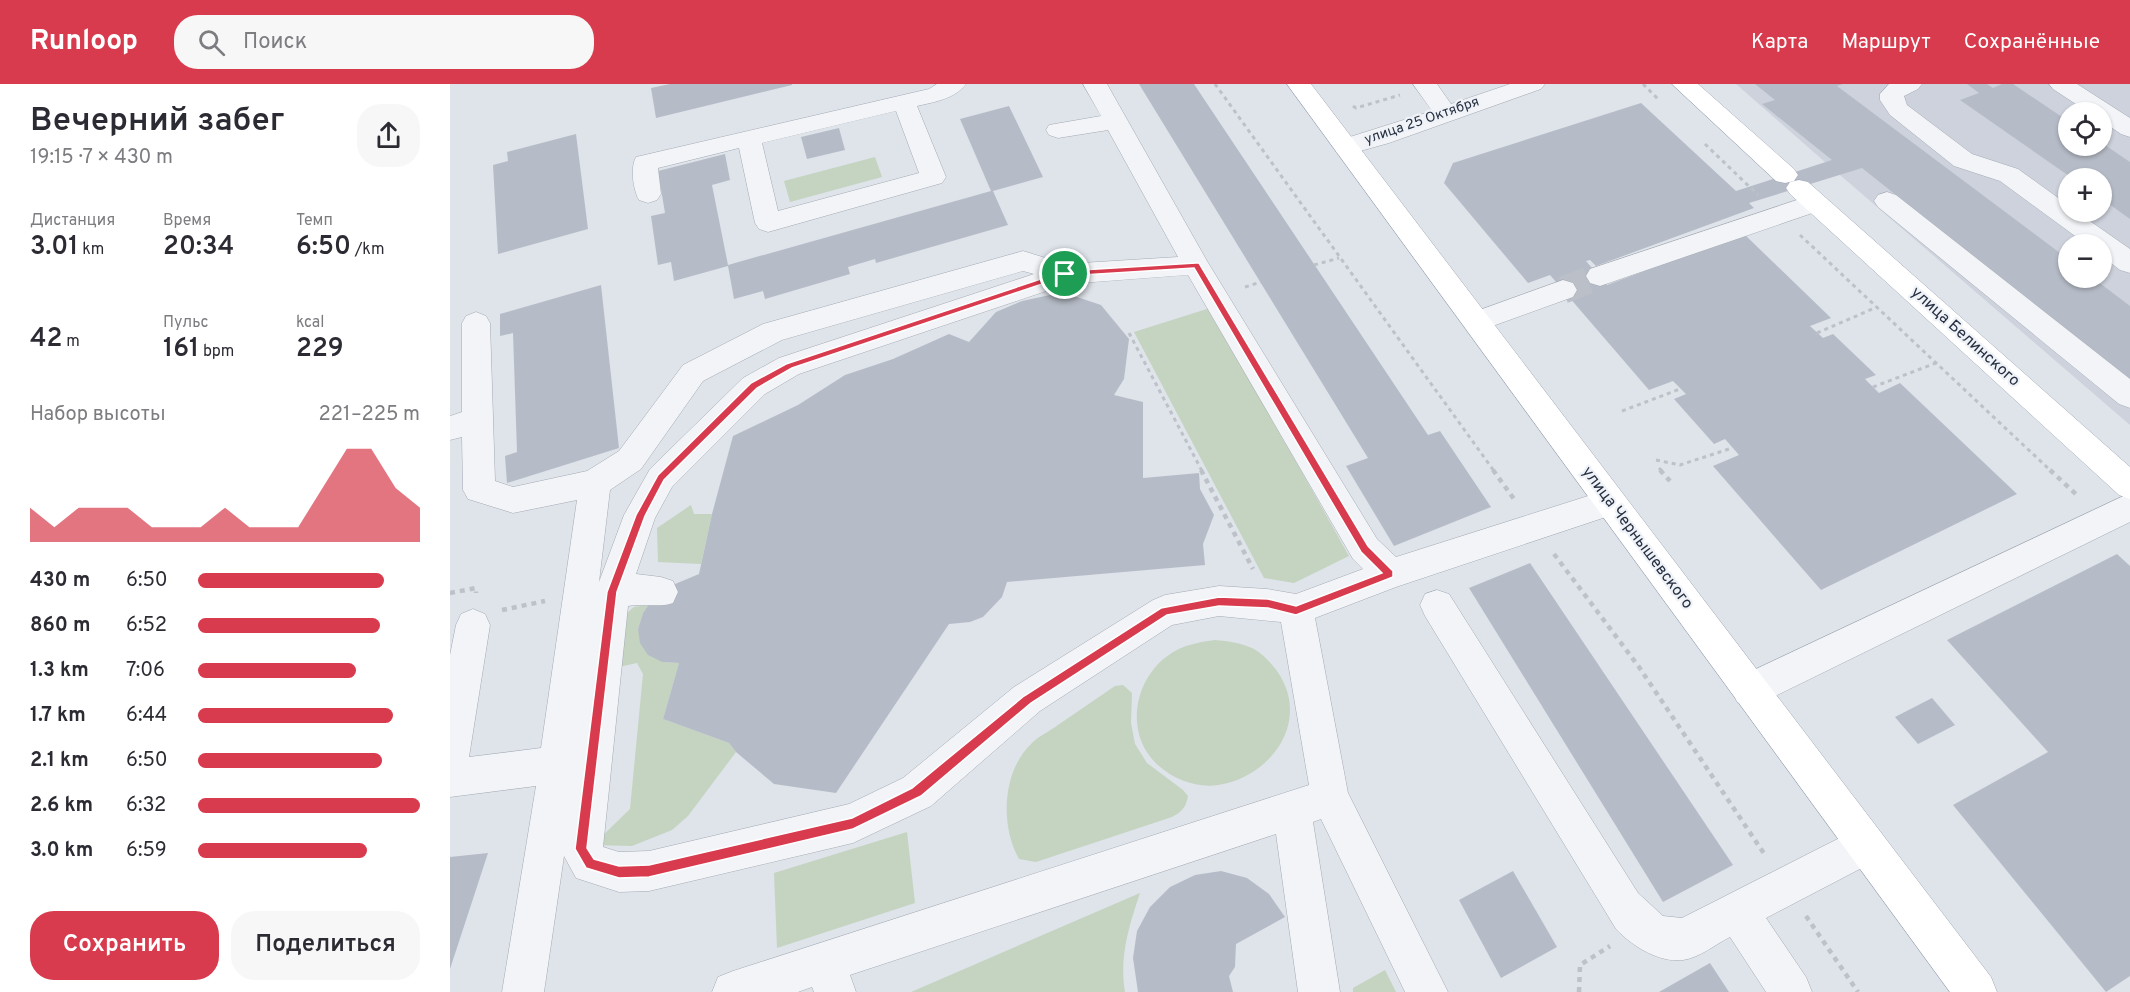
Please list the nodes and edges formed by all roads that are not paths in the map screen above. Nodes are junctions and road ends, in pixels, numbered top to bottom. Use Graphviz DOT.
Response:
graph roads {
  1 [pos="954,84"];
  2 [pos="1095,84"];
  3 [pos="1299,84"];
  4 [pos="1533,84"];
  5 [pos="1683,84"];
  6 [pos="1910,84"];
  7 [pos="2061,84"];
  8 [pos="1426,86"];
  9 [pos="904,102"];
  10 [pos="1445,113"];
  11 [pos="1116,121"];
  12 [pos="2130,129"];
  13 [pos="1058,130"];
  14 [pos="749,138"];
  15 [pos="1346,147"];
  16 [pos="1800,189"];
  17 [pos="648,194"];
  18 [pos="1887,201"];
  19 [pos="2130,264"];
  20 [pos="1196,265"];
  21 [pos="1065,274"];
  22 [pos="1600,276"];
  23 [pos="1563,290"];
  24 [pos="1476,322"];
  25 [pos="476,323"];
  26 [pos="2130,396"];
  27 [pos="464,424"];
  28 [pos="595,483"];
  29 [pos="2130,486"];
  30 [pos="1610,502"];
  31 [pos="2117,514"];
  32 [pos="1390,574"];
  33 [pos="661,592"];
  34 [pos="596,593"];
  35 [pos="1273,597"];
  36 [pos="1437,605"];
  37 [pos="481,612"];
  38 [pos="1750,690"];
  39 [pos="450,758"];
  40 [pos="558,765"];
  41 [pos="450,778"];
  42 [pos="1330,797"];
  43 [pos="1292,811"];
  44 [pos="1865,845"];
  45 [pos="1738,913"];
  46 [pos="829,977"];
  47 [pos="523,992"];
  48 [pos="733,992"];
  49 [pos="1320,992"];
  50 [pos="1427,992"];
  51 [pos="1791,992"];
  52 [pos="1976,992"];
  1 -- 9 [label="street"];
  2 -- 11 [label="street"];
  3 -- 15 [label="main road, улица Чернышевского"];
  4 -- 10 [label="street, улица 25 Октября"];
  5 -- 16 [label="main road, улица Белинского"];
  6 -- 19 [label="street"];
  7 -- 12 [label="street"];
  8 -- 10 [label="street"];
  9 -- 14 [label="street"];
  9 -- 14 [label="street"];
  10 -- 15 [label="street, улица 25 Октября"];
  11 -- 13 [label="street"];
  11 -- 20 [label="street"];
  14 -- 17 [label="street"];
  15 -- 24 [label="main road, улица Чернышевского"];
  16 -- 22 [label="street"];
  16 -- 29 [label="main road, улица Белинского"];
  18 -- 26 [label="street"];
  20 -- 21 [label="street"];
  20 -- 32 [label="street"];
  21 -- 28 [label="street"];
  21 -- 34 [label="street"];
  23 -- 24 [label="street"];
  24 -- 30 [label="main road, улица Чернышевского"];
  25 -- 27 [label="street"];
  27 -- 28 [label="street"];
  28 -- 34 [label="street"];
  30 -- 32 [label="street"];
  30 -- 38 [label="main road, улица Чернышевского"];
  31 -- 38 [label="street"];
  32 -- 35 [label="street"];
  33 -- 34 [label="street"];
  34 -- 35 [label="street"];
  34 -- 40 [label="street"];
  35 -- 42 [label="street"];
  36 -- 45 [label="street"];
  37 -- 39 [label="street"];
  38 -- 44 [label="main road, улица Чернышевского"];
  40 -- 41 [label="street"];
  40 -- 47 [label="street"];
  42 -- 43 [label="street"];
  42 -- 50 [label="street"];
  43 -- 46 [label="street"];
  43 -- 49 [label="street"];
  44 -- 45 [label="street"];
  44 -- 52 [label="main road, улица Чернышевского"];
  45 -- 51 [label="street"];
  46 -- 48 [label="street"];
}
